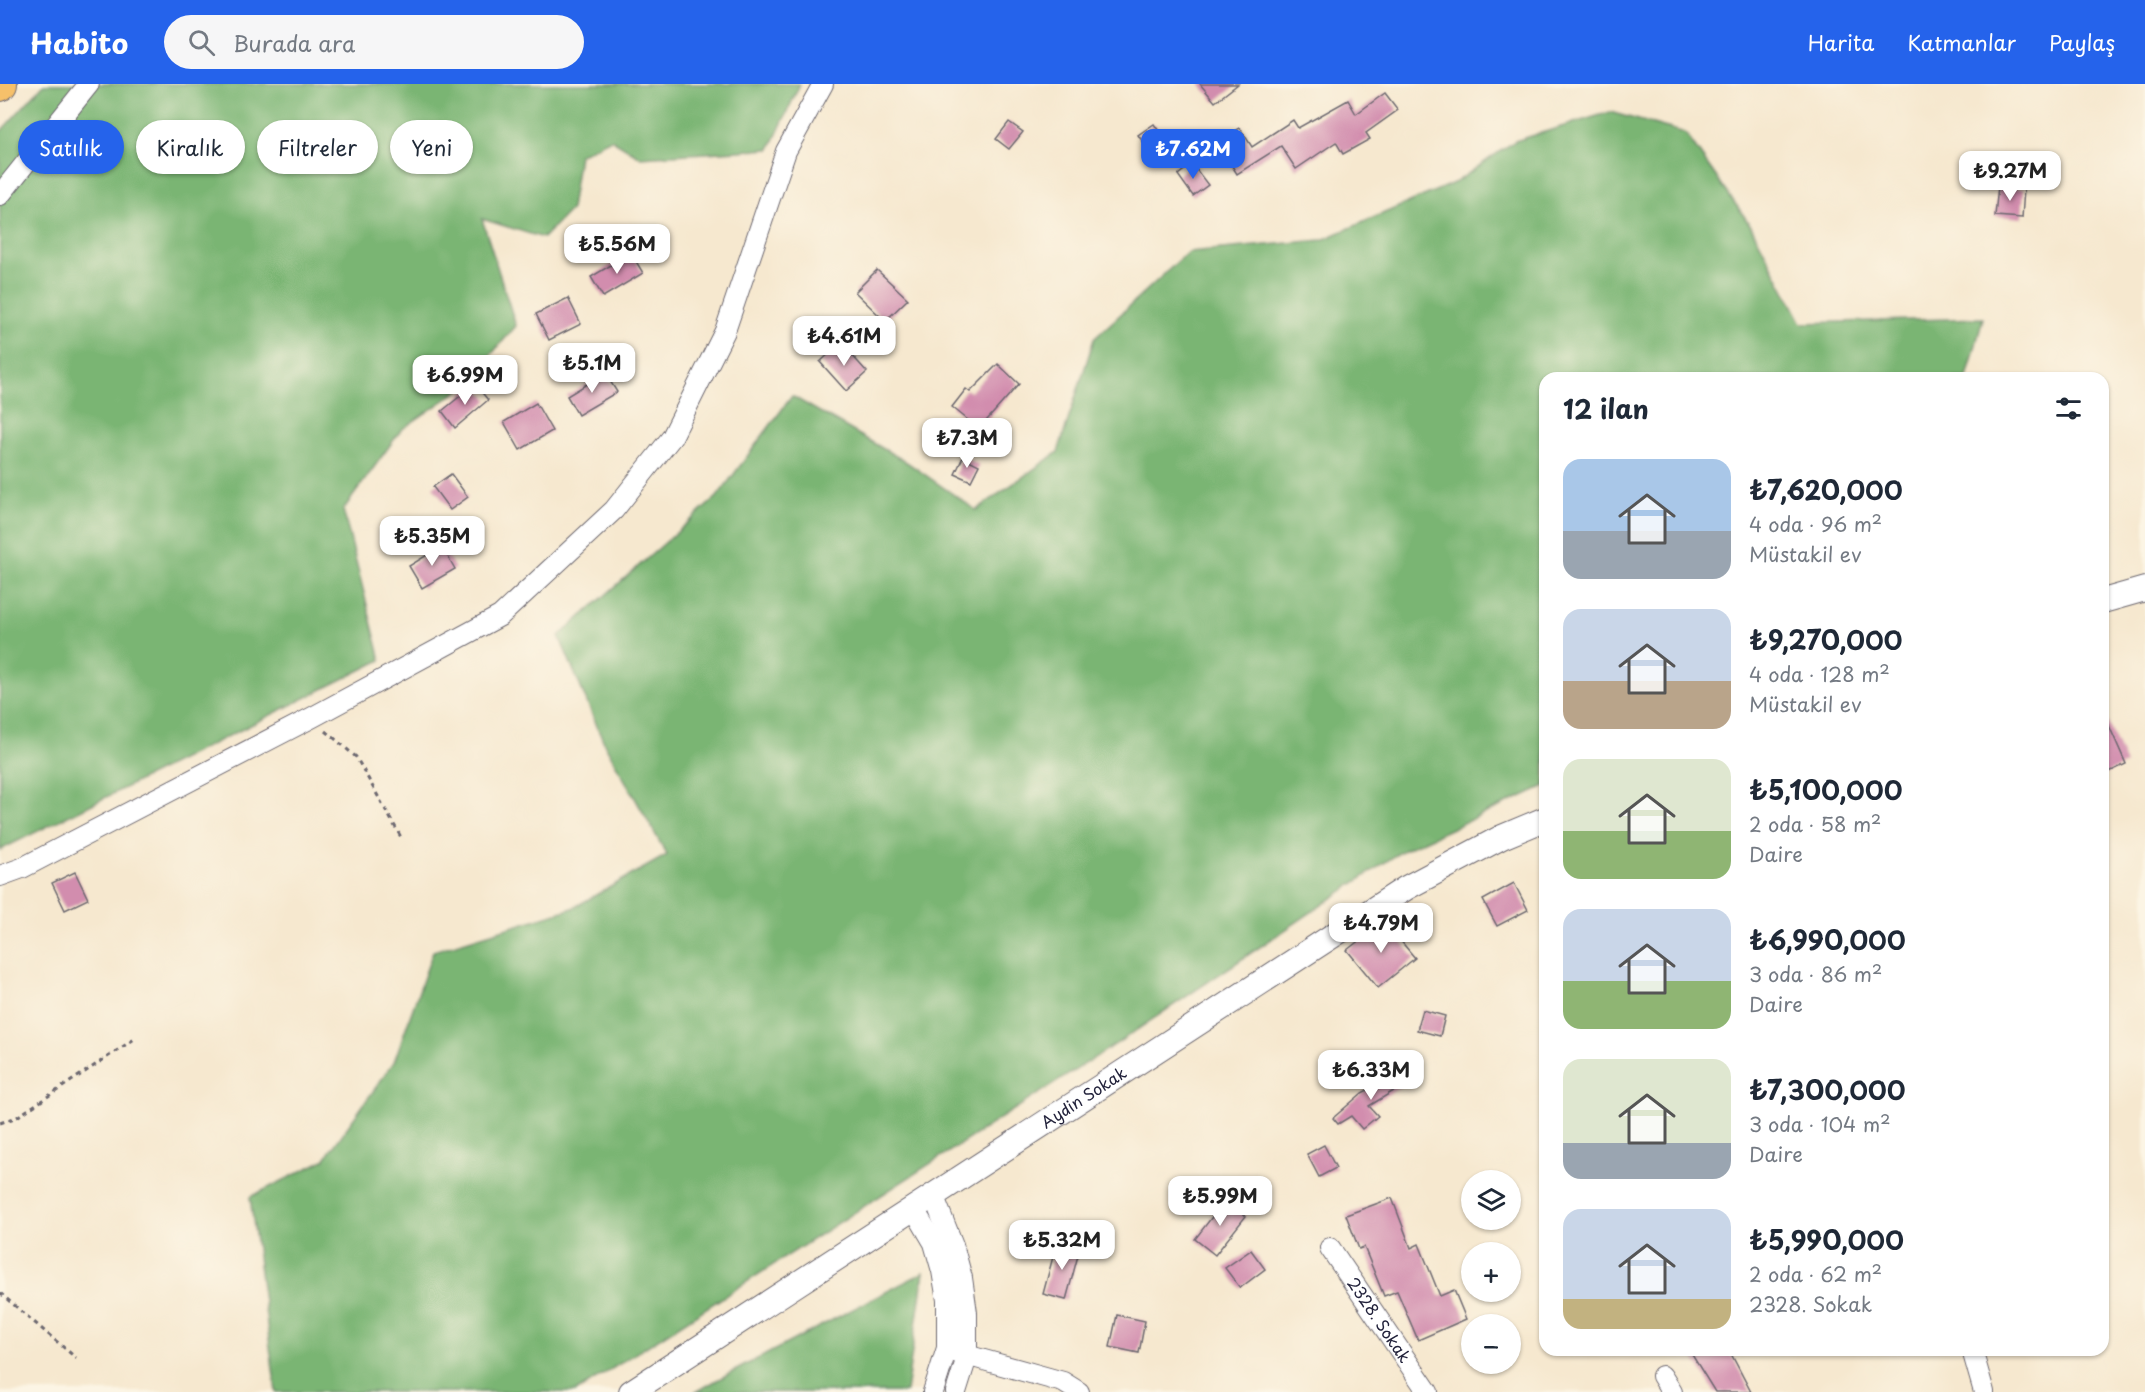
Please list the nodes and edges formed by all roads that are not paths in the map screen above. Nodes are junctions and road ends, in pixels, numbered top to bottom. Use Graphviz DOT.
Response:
graph roads {
  1 [pos="89,84"];
  2 [pos="823,84"];
  3 [pos="0,195"];
  4 [pos="2145,589"];
  5 [pos="2109,599"];
  6 [pos="1539,822"];
  7 [pos="0,876"];
  8 [pos="934,1197"];
  9 [pos="914,1209"];
  10 [pos="1330,1248"];
  11 [pos="947,1348"];
  12 [pos="1974,1356"];
  13 [pos="967,1357"];
  14 [pos="631,1392"];
  15 [pos="933,1392"];
  16 [pos="956,1392"];
  17 [pos="1079,1392"];
  18 [pos="1428,1392"];
  19 [pos="1984,1392"];
  1 -- 3 [label="street"];
  2 -- 7 [label="street"];
  4 -- 5 [label="street"];
  6 -- 8 [label="street, Aydin Sokak"];
  8 -- 9 [label="street, Aydin Sokak"];
  8 -- 13 [label="street"];
  9 -- 11 [label="street"];
  9 -- 14 [label="street, Aydin Sokak"];
  10 -- 18 [label="street, 2328. Sokak"];
  11 -- 13 [label="street"];
  11 -- 15 [label="street"];
  12 -- 19 [label="street"];
  13 -- 16 [label="street"];
  13 -- 17 [label="street"];
}
